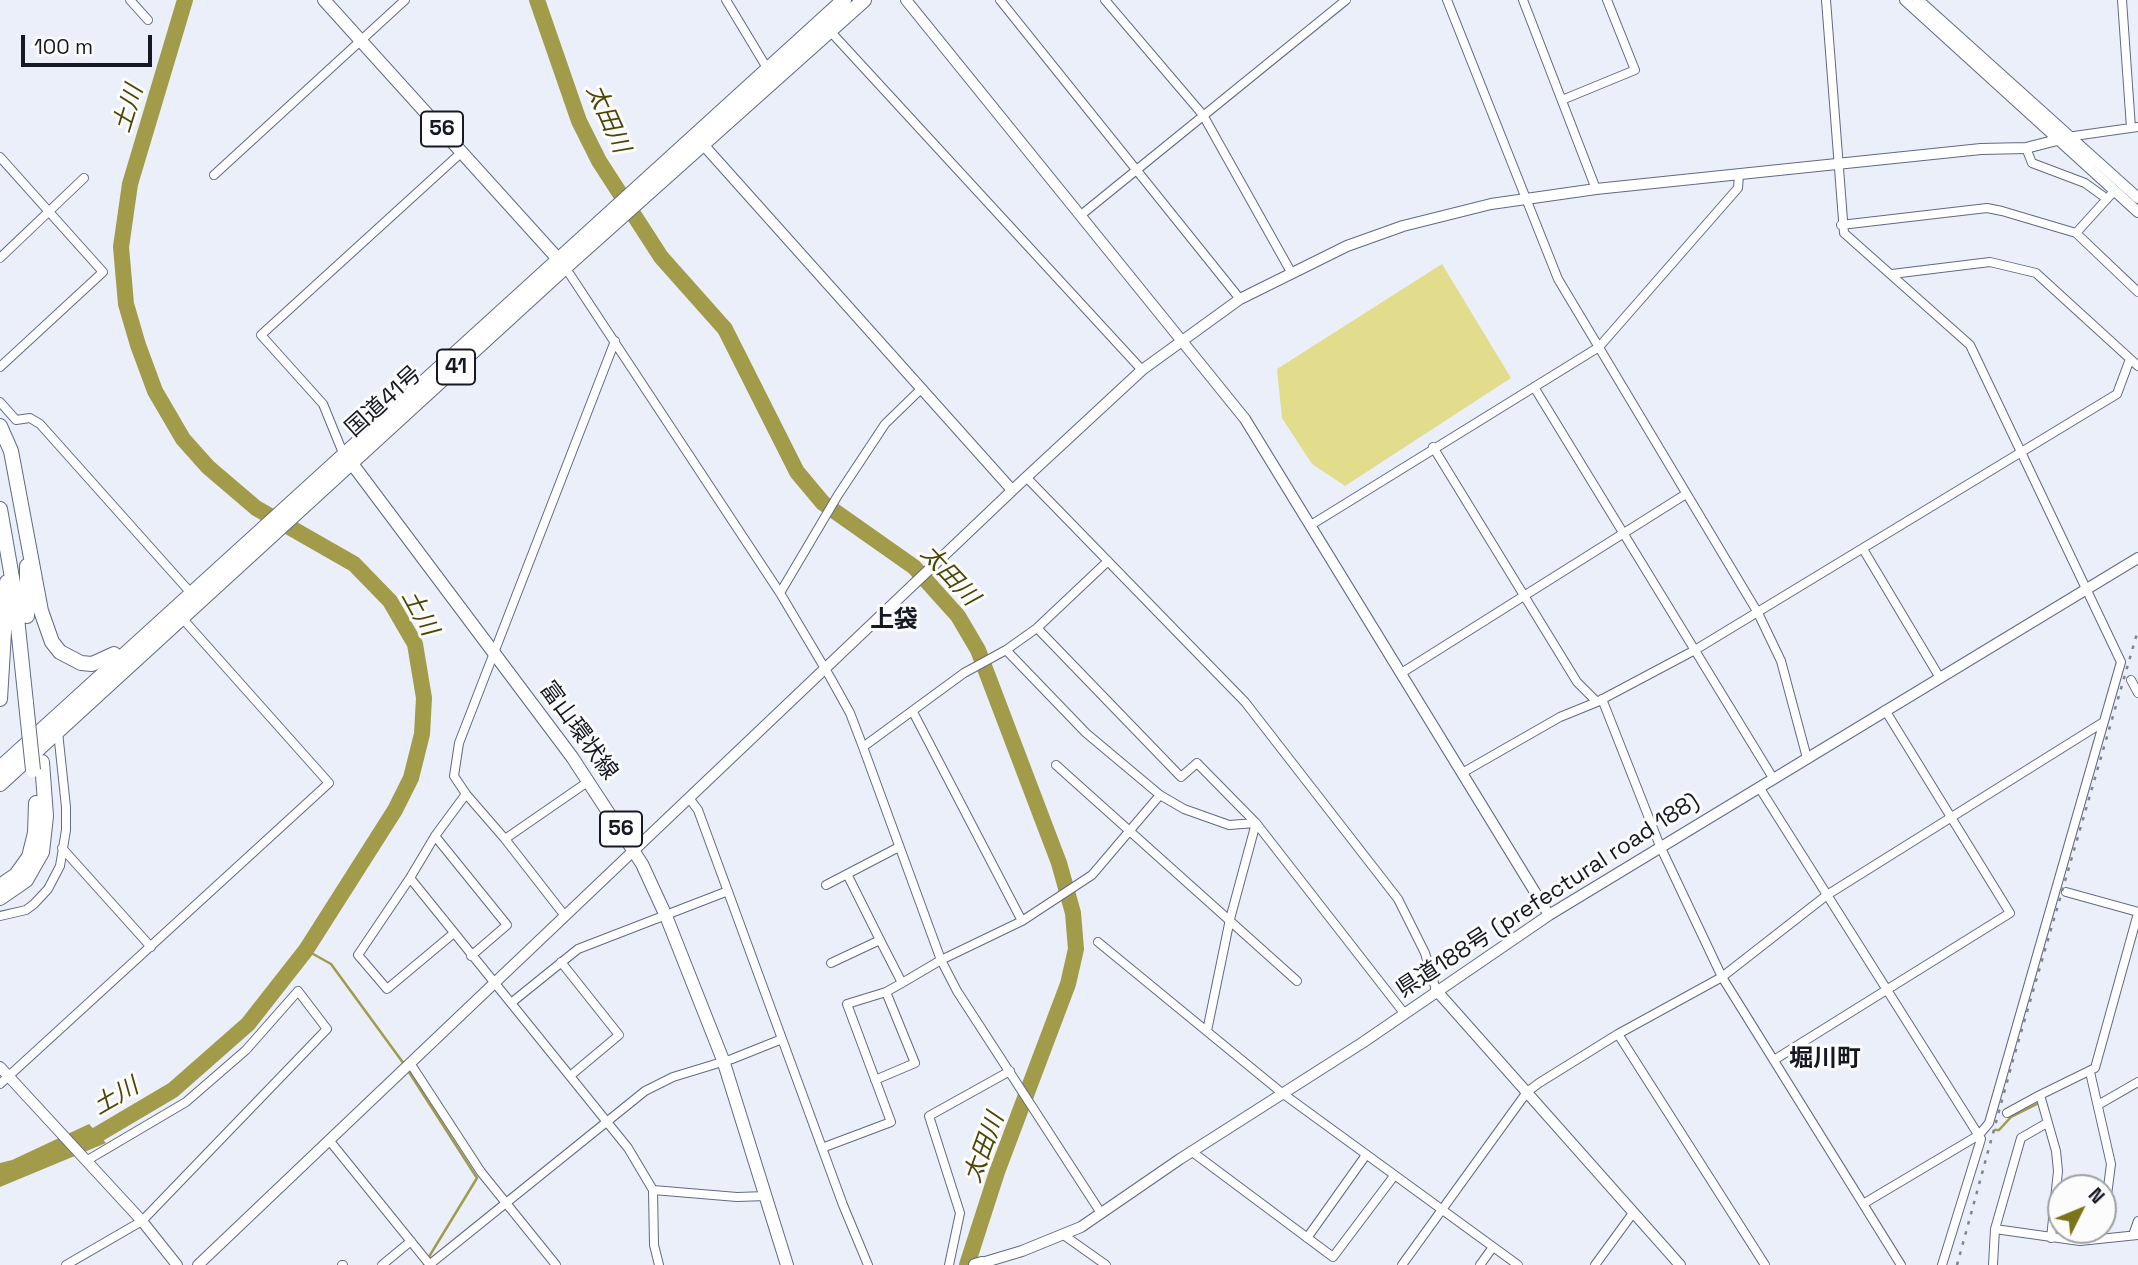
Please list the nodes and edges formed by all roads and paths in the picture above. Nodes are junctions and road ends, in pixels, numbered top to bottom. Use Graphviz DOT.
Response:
graph roads {
  1 [pos="130,0"];
  2 [pos="324,0"];
  3 [pos="405,0"];
  4 [pos="726,0"];
  5 [pos="844,0"];
  6 [pos="864,0"];
  7 [pos="906,0"];
  8 [pos="999,0"];
  9 [pos="1105,0"];
  10 [pos="1346,0"];
  11 [pos="1447,0"];
  12 [pos="1522,0"];
  13 [pos="1607,0"];
  14 [pos="1826,0"];
  15 [pos="1905,0"];
  16 [pos="1918,0"];
  17 [pos="2122,0"];
  18 [pos="148,20"];
  19 [pos="830,31"];
  20 [pos="360,40"];
  21 [pos="767,68"];
  22 [pos="1562,100"];
  23 [pos="1203,115"];
  24 [pos="2134,127"];
  25 [pos="2070,137"];
  26 [pos="699,140"];
  27 [pos="2057,140"];
  28 [pos="2026,148"];
  29 [pos="463,151"];
  30 [pos="0,157"];
  31 [pos="1838,164"];
  32 [pos="1135,170"];
  33 [pos="214,175"];
  34 [pos="1739,175"];
  35 [pos="84,178"];
  36 [pos="1596,189"];
  37 [pos="2111,195"];
  38 [pos="1527,197"];
  39 [pos="2138,198"];
  40 [pos="49,212"];
  41 [pos="2138,212"];
  42 [pos="1081,215"];
  43 [pos="1841,225"];
  44 [pos="2076,233"];
  45 [pos="0,258"];
  46 [pos="562,263"];
  47 [pos="1292,272"];
  48 [pos="1892,274"];
  49 [pos="2138,292"];
  50 [pos="1240,299"];
  51 [pos="1181,340"];
  52 [pos="615,341"];
  53 [pos="1599,347"];
  54 [pos="2130,359"];
  55 [pos="2138,366"];
  56 [pos="0,367"];
  57 [pos="1142,370"];
  58 [pos="1534,387"];
  59 [pos="920,390"];
  60 [pos="0,402"];
  61 [pos="9,423"];
  62 [pos="0,439"];
  63 [pos="1433,447"];
  64 [pos="2022,452"];
  65 [pos="348,458"];
  66 [pos="14,463"];
  67 [pos="1026,477"];
  68 [pos="1012,490"];
  69 [pos="1686,494"];
  70 [pos="0,509"];
  71 [pos="1311,525"];
  72 [pos="1624,533"];
  73 [pos="29,534"];
  74 [pos="7,539"];
  75 [pos="251,546"];
  76 [pos="1863,549"];
  77 [pos="2138,558"];
  78 [pos="1108,561"];
  79 [pos="2087,590"];
  80 [pos="190,592"];
  81 [pos="780,593"];
  82 [pos="1524,596"];
  83 [pos="1758,613"];
  84 [pos="165,615"];
  85 [pos="181,618"];
  86 [pos="1037,628"];
  87 [pos="1006,650"];
  88 [pos="1695,650"];
  89 [pos="494,652"];
  90 [pos="825,669"];
  91 [pos="1403,672"];
  92 [pos="1940,678"];
  93 [pos="2131,680"];
  94 [pos="2138,693"];
  95 [pos="0,699"];
  96 [pos="30,700"];
  97 [pos="1600,700"];
  98 [pos="1885,710"];
  99 [pos="913,712"];
  100 [pos="2102,723"];
  101 [pos="58,732"];
  102 [pos="863,747"];
  103 [pos="1807,758"];
  104 [pos="1056,765"];
  105 [pos="37,766"];
  106 [pos="0,768"];
  107 [pos="1462,773"];
  108 [pos="1773,778"];
  109 [pos="589,781"];
  110 [pos="0,784"];
  111 [pos="1759,787"];
  112 [pos="0,790"];
  113 [pos="466,794"];
  114 [pos="1160,795"];
  115 [pos="689,798"];
  116 [pos="1951,818"];
  117 [pos="1256,823"];
  118 [pos="1131,830"];
  119 [pos="435,836"];
  120 [pos="505,839"];
  121 [pos="1660,846"];
  122 [pos="899,847"];
  123 [pos="62,848"];
  124 [pos="634,851"];
  125 [pos="847,874"];
  126 [pos="410,878"];
  127 [pos="827,885"];
  128 [pos="0,886"];
  129 [pos="727,891"];
  130 [pos="2066,892"];
  131 [pos="1827,895"];
  132 [pos="0,898"];
  133 [pos="2138,912"];
  134 [pos="1549,915"];
  135 [pos="0,916"];
  136 [pos="565,916"];
  137 [pos="666,916"];
  138 [pos="1230,919"];
  139 [pos="1022,921"];
  140 [pos="454,933"];
  141 [pos="880,940"];
  142 [pos="1098,942"];
  143 [pos="151,947"];
  144 [pos="471,956"];
  145 [pos="941,960"];
  146 [pos="561,962"];
  147 [pos="831,963"];
  148 [pos="1722,977"];
  149 [pos="1297,981"];
  150 [pos="495,982"];
  151 [pos="902,983"];
  152 [pos="1436,990"];
  153 [pos="1886,990"];
  154 [pos="886,992"];
  155 [pos="511,1003"];
  156 [pos="1404,1013"];
  157 [pos="1207,1031"];
  158 [pos="1618,1034"];
  159 [pos="782,1039"];
  160 [pos="723,1060"];
  161 [pos="1774,1060"];
  162 [pos="410,1063"];
  163 [pos="0,1067"];
  164 [pos="1010,1071"];
  165 [pos="2090,1072"];
  166 [pos="570,1076"];
  167 [pos="4,1080"];
  168 [pos="875,1080"];
  169 [pos="2138,1082"];
  170 [pos="1527,1092"];
  171 [pos="1282,1093"];
  172 [pos="2040,1096"];
  173 [pos="2098,1105"];
  174 [pos="2007,1113"];
  175 [pos="2047,1123"];
  176 [pos="608,1124"];
  177 [pos="1979,1135"];
  178 [pos="329,1140"];
  179 [pos="822,1148"];
  180 [pos="1191,1152"];
  181 [pos="1366,1155"];
  182 [pos="85,1160"];
  183 [pos="2058,1174"];
  184 [pos="2110,1174"];
  185 [pos="1394,1175"];
  186 [pos="653,1190"];
  187 [pos="767,1196"];
  188 [pos="1863,1204"];
  189 [pos="507,1205"];
  190 [pos="1441,1210"];
  191 [pos="1101,1213"];
  192 [pos="1633,1213"];
  193 [pos="142,1221"];
  194 [pos="2138,1221"];
  195 [pos="1995,1229"];
  196 [pos="2117,1233"];
  197 [pos="2135,1235"];
  198 [pos="1065,1236"];
  199 [pos="2047,1237"];
  200 [pos="1307,1238"];
  201 [pos="411,1241"];
  202 [pos="1493,1247"];
  203 [pos="979,1264"];
  204 [pos="66,1265"];
  205 [pos="177,1265"];
  206 [pos="198,1265"];
  207 [pos="382,1265"];
  208 [pos="429,1265"];
  209 [pos="556,1265"];
  210 [pos="659,1265"];
  211 [pos="788,1265"];
  212 [pos="868,1265"];
  213 [pos="948,1265"];
  214 [pos="1106,1265"];
  215 [pos="1402,1265"];
  216 [pos="1480,1265"];
  217 [pos="1518,1265"];
  218 [pos="1595,1265"];
  219 [pos="1680,1265"];
  220 [pos="1765,1265"];
  221 [pos="1901,1265"];
  222 [pos="1942,1265"];
  223 [pos="1993,1265"];
  1 -- 18 [label="street"];
  2 -- 20 [label="main road, 56"];
  3 -- 20 [label="street"];
  4 -- 21 [label="street"];
  5 -- 21 [label="highway, 国道41号 / 41"];
  6 -- 19 [label="highway, 国道41号 / 41"];
  7 -- 42 [label="street"];
  8 -- 32 [label="street"];
  9 -- 23 [label="street"];
  10 -- 23 [label="street"];
  11 -- 38 [label="street"];
  12 -- 22 [label="street"];
  13 -- 22 [label="street"];
  14 -- 31 [label="street"];
  15 -- 27 [label="street"];
  16 -- 25 [label="street"];
  17 -- 24 [label="street"];
  19 -- 26 [label="highway, 国道41号 / 41"];
  19 -- 57 [label="street"];
  20 -- 29 [label="main road, 56"];
  20 -- 33 [label="street"];
  21 -- 26 [label="highway, 国道41号 / 41"];
  22 -- 36 [label="street"];
  23 -- 32 [label="street"];
  23 -- 47 [label="street"];
  24 -- 25 [label="street"];
  25 -- 27 [label="street"];
  25 -- 39 [label="street"];
  26 -- 46 [label="highway, 国道41号 / 41"];
  26 -- 59 [label="street"];
  27 -- 28 [label="street"];
  27 -- 37 [label="street"];
  28 -- 31 [label="street"];
  28 -- 37 [label="street"];
  29 -- 46 [label="main road, 56"];
  29 -- 65 [label="street"];
  30 -- 40 [label="street"];
  31 -- 34 [label="street"];
  31 -- 43 [label="street"];
  32 -- 42 [label="street"];
  32 -- 50 [label="street"];
  34 -- 36 [label="street"];
  34 -- 53 [label="street"];
  35 -- 40 [label="street"];
  36 -- 38 [label="street"];
  37 -- 41 [label="street"];
  37 -- 44 [label="street"];
  38 -- 47 [label="street"];
  38 -- 53 [label="street"];
  40 -- 45 [label="street"];
  40 -- 56 [label="street"];
  42 -- 51 [label="street"];
  43 -- 44 [label="street"];
  43 -- 48 [label="street"];
  44 -- 49 [label="street"];
  46 -- 52 [label="street"];
  46 -- 65 [label="highway, 国道41号 / 41"];
  47 -- 50 [label="street"];
  48 -- 54 [label="street"];
  48 -- 64 [label="street"];
  50 -- 51 [label="street"];
  51 -- 57 [label="street"];
  51 -- 71 [label="street"];
  52 -- 81 [label="street"];
  52 -- 89 [label="street"];
  53 -- 58 [label="street"];
  53 -- 69 [label="street"];
  54 -- 55 [label="street"];
  54 -- 64 [label="street"];
  57 -- 67 [label="street"];
  58 -- 63 [label="street"];
  58 -- 72 [label="street"];
  59 -- 68 [label="street"];
  59 -- 81 [label="street"];
  60 -- 61 [label="street"];
  61 -- 66 [label="highway"];
  61 -- 80 [label="street"];
  62 -- 66 [label="highway"];
  63 -- 71 [label="street"];
  63 -- 82 [label="street"];
  64 -- 76 [label="street"];
  64 -- 79 [label="street"];
  65 -- 75 [label="highway, 国道41号 / 41"];
  65 -- 89 [label="main road, 富山環状線 / 56"];
  66 -- 73 [label="highway"];
  67 -- 68 [label="street"];
  67 -- 78 [label="street"];
  68 -- 90 [label="street"];
  69 -- 72 [label="street"];
  69 -- 83 [label="street"];
  70 -- 74 [label="highway"];
  71 -- 91 [label="street"];
  72 -- 82 [label="street"];
  72 -- 88 [label="street"];
  73 -- 84 [label="highway"];
  73 -- 96 [label="highway"];
  74 -- 95 [label="highway"];
  74 -- 96 [label="highway"];
  75 -- 80 [label="highway, 国道41号 / 41"];
  75 -- 85 [label="highway, 国道41号 / 41"];
  76 -- 83 [label="street"];
  76 -- 92 [label="street"];
  77 -- 79 [label="street, 県道188号 (prefectural road 188)"];
  78 -- 86 [label="street"];
  78 -- 152 [label="street"];
  79 -- 92 [label="street, 県道188号 (prefectural road 188)"];
  79 -- 100 [label="street"];
  80 -- 84 [label="highway, 国道41号 / 41"];
  81 -- 90 [label="street"];
  82 -- 91 [label="street"];
  82 -- 97 [label="street"];
  83 -- 88 [label="street"];
  83 -- 103 [label="street"];
  84 -- 106 [label="highway, 国道41号 / 41"];
  85 -- 101 [label="highway, 国道41号 / 41"];
  85 -- 143 [label="street"];
  86 -- 87 [label="street"];
  86 -- 117 [label="street"];
  87 -- 99 [label="street"];
  87 -- 114 [label="street"];
  88 -- 97 [label="street"];
  88 -- 108 [label="street"];
  89 -- 109 [label="main road, 富山環状線 / 56"];
  89 -- 113 [label="street"];
  90 -- 102 [label="street"];
  90 -- 115 [label="street"];
  91 -- 107 [label="street"];
  92 -- 98 [label="street, 県道188号 (prefectural road 188)"];
  93 -- 94 [label="street"];
  96 -- 105 [label="highway, bridge"];
  97 -- 107 [label="street"];
  97 -- 121 [label="street"];
  98 -- 103 [label="street, 県道188号 (prefectural road 188)"];
  98 -- 116 [label="street"];
  99 -- 102 [label="street"];
  99 -- 139 [label="street"];
  100 -- 116 [label="street"];
  100 -- 177 [label="street"];
  101 -- 110 [label="highway, 国道41号 / 41"];
  101 -- 112 [label="highway"];
  101 -- 123 [label="street"];
  102 -- 122 [label="street"];
  103 -- 108 [label="street, 県道188号 (prefectural road 188)"];
  104 -- 118 [label="street"];
  105 -- 128 [label="highway"];
  105 -- 132 [label="highway"];
  107 -- 134 [label="street"];
  108 -- 111 [label="street, 県道188号 (prefectural road 188)"];
  109 -- 120 [label="street"];
  109 -- 124 [label="main road, 富山環状線 / 56"];
  111 -- 121 [label="street, 県道188号 (prefectural road 188)"];
  111 -- 131 [label="street"];
  113 -- 119 [label="street"];
  113 -- 120 [label="street"];
  114 -- 117 [label="street"];
  114 -- 118 [label="street"];
  115 -- 124 [label="street"];
  115 -- 129 [label="street"];
  116 -- 131 [label="street"];
  116 -- 153 [label="street"];
  117 -- 138 [label="street"];
  117 -- 156 [label="street"];
  118 -- 138 [label="street"];
  118 -- 139 [label="street"];
  119 -- 126 [label="street"];
  119 -- 144 [label="street"];
  120 -- 136 [label="street"];
  121 -- 134 [label="street, 県道188号 (prefectural road 188)"];
  121 -- 148 [label="street"];
  122 -- 125 [label="street"];
  122 -- 145 [label="street"];
  123 -- 135 [label="street"];
  123 -- 143 [label="street"];
  124 -- 136 [label="street"];
  124 -- 137 [label="main road, 富山環状線 / 56"];
  125 -- 127 [label="street"];
  125 -- 141 [label="street"];
  126 -- 140 [label="street"];
  126 -- 140 [label="street"];
  129 -- 137 [label="street"];
  129 -- 159 [label="street"];
  130 -- 133 [label="street"];
  131 -- 148 [label="street"];
  131 -- 153 [label="street"];
  133 -- 165 [label="street"];
  134 -- 152 [label="street, 県道188号 (prefectural road 188)"];
  136 -- 150 [label="street"];
  137 -- 146 [label="street"];
  137 -- 160 [label="main road, 富山環状線 / 56"];
  138 -- 149 [label="street"];
  138 -- 157 [label="street"];
  139 -- 145 [label="street"];
  140 -- 144 [label="street"];
  141 -- 147 [label="street"];
  141 -- 151 [label="street"];
  142 -- 157 [label="street"];
  143 -- 167 [label="street"];
  144 -- 150 [label="street"];
  145 -- 151 [label="street"];
  145 -- 164 [label="street"];
  146 -- 155 [label="street"];
  146 -- 166 [label="street"];
  148 -- 158 [label="street"];
  148 -- 161 [label="street"];
  150 -- 155 [label="street"];
  150 -- 162 [label="street"];
  151 -- 154 [label="street"];
  152 -- 156 [label="street, 県道188号 (prefectural road 188)"];
  152 -- 170 [label="street"];
  153 -- 161 [label="street"];
  153 -- 177 [label="street"];
  154 -- 168 [label="street"];
  154 -- 168 [label="street"];
  155 -- 166 [label="street"];
  156 -- 171 [label="street, 県道188号 (prefectural road 188)"];
  157 -- 171 [label="street"];
  158 -- 170 [label="street"];
  158 -- 220 [label="street"];
  159 -- 160 [label="street"];
  159 -- 179 [label="street"];
  160 -- 176 [label="street"];
  160 -- 187 [label="main road, 富山環状線 / 56"];
  161 -- 188 [label="street"];
  162 -- 178 [label="street"];
  162 -- 189 [label="street"];
  163 -- 167 [label="street"];
  164 -- 191 [label="street"];
  164 -- 213 [label="street"];
  165 -- 172 [label="street"];
  165 -- 173 [label="street"];
  166 -- 176 [label="street"];
  167 -- 182 [label="street"];
  168 -- 179 [label="street"];
  169 -- 173 [label="street"];
  170 -- 190 [label="street"];
  170 -- 192 [label="street"];
  171 -- 180 [label="street, 県道188号 (prefectural road 188)"];
  171 -- 181 [label="street"];
  172 -- 174 [label="street"];
  172 -- 175 [label="street"];
  173 -- 184 [label="street"];
  175 -- 183 [label="street"];
  175 -- 195 [label="street"];
  176 -- 186 [label="street"];
  176 -- 189 [label="street"];
  177 -- 188 [label="street"];
  177 -- 222 [label="street"];
  178 -- 201 [label="street"];
  178 -- 206 [label="street"];
  179 -- 212 [label="street"];
  180 -- 191 [label="street, 県道188号 (prefectural road 188)"];
  180 -- 200 [label="street"];
  181 -- 185 [label="street"];
  181 -- 200 [label="street"];
  182 -- 193 [label="street"];
  182 -- 193 [label="street"];
  185 -- 190 [label="street"];
  185 -- 200 [label="street"];
  186 -- 187 [label="street"];
  186 -- 210 [label="street"];
  187 -- 211 [label="main road, 富山環状線 / 56"];
  188 -- 221 [label="street"];
  189 -- 208 [label="street"];
  189 -- 209 [label="street"];
  190 -- 202 [label="street"];
  190 -- 215 [label="street"];
  191 -- 198 [label="street, 県道188号 (prefectural road 188)"];
  192 -- 218 [label="street"];
  192 -- 219 [label="street"];
  193 -- 204 [label="street"];
  193 -- 205 [label="street"];
  194 -- 197 [label="street"];
  195 -- 199 [label="street"];
  195 -- 223 [label="street"];
  196 -- 197 [label="street"];
  198 -- 203 [label="street, 県道188号 (prefectural road 188)"];
  198 -- 214 [label="street"];
  201 -- 207 [label="street"];
  201 -- 208 [label="street"];
  202 -- 216 [label="street"];
  202 -- 217 [label="street"];
}
